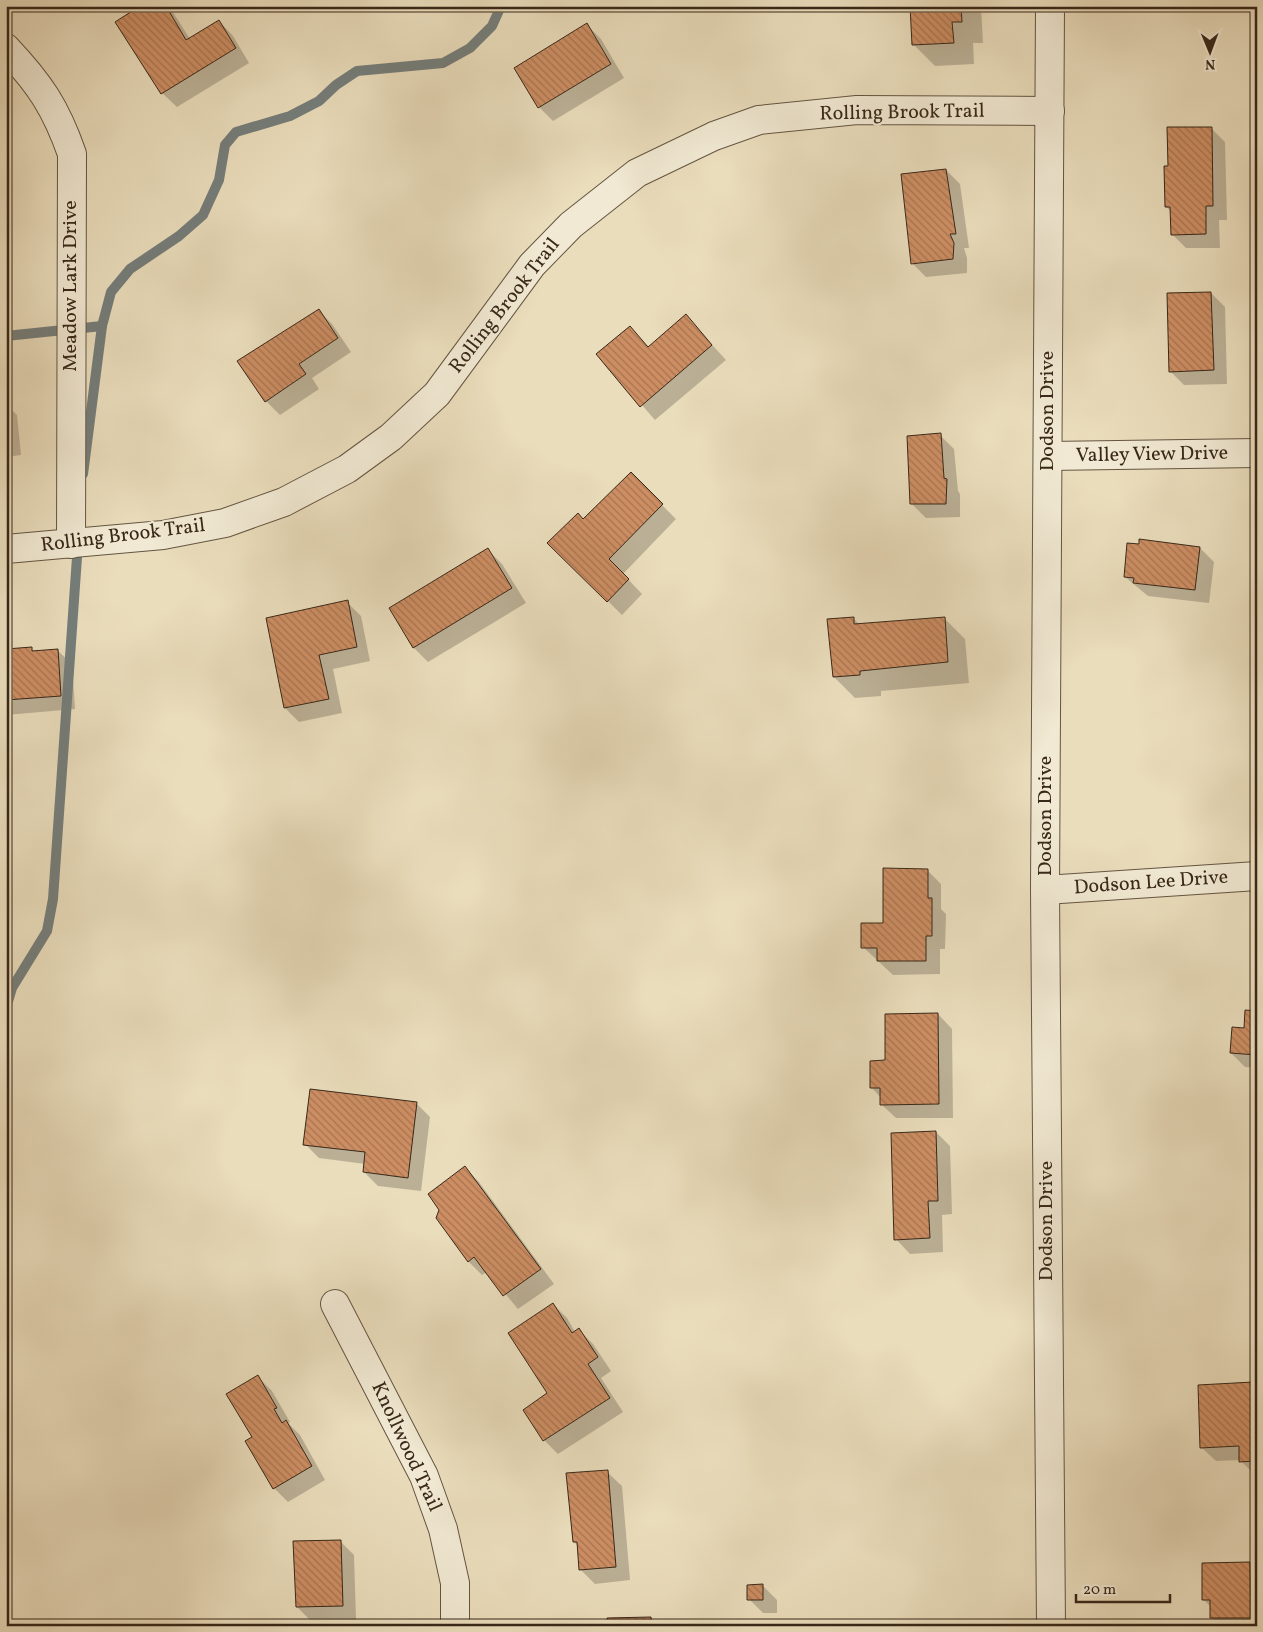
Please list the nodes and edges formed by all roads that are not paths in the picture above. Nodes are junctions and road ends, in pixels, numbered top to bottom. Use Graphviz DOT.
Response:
graph roads {
  1 [pos="1050,6"];
  2 [pos="6,48"];
  3 [pos="1050,111"];
  4 [pos="1257,453"];
  5 [pos="1048,456"];
  6 [pos="71,544"];
  7 [pos="6,549"];
  8 [pos="1257,876"];
  9 [pos="1046,890"];
  10 [pos="336,1304"];
  11 [pos="455,1626"];
  12 [pos="1051,1626"];
  1 -- 3 [label="street, Dodson Drive"];
  2 -- 6 [label="street, Meadow Lark Drive"];
  3 -- 5 [label="street, Dodson Drive"];
  3 -- 6 [label="street, Rolling Brook Trail"];
  4 -- 5 [label="street, Valley View Drive"];
  5 -- 9 [label="street, Dodson Drive"];
  6 -- 7 [label="street, Rolling Brook Trail"];
  8 -- 9 [label="street, Dodson Lee Drive"];
  9 -- 12 [label="street, Dodson Drive"];
  10 -- 11 [label="street, Knollwood Trail"];
}
